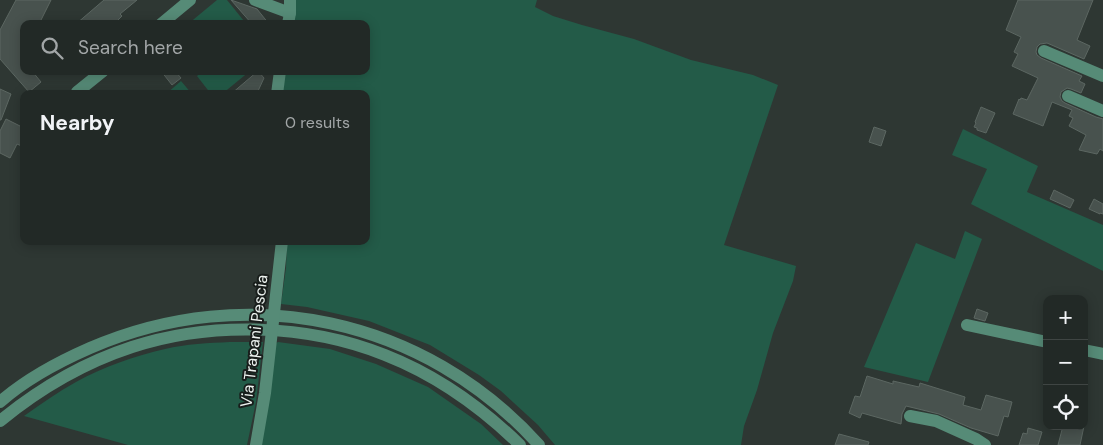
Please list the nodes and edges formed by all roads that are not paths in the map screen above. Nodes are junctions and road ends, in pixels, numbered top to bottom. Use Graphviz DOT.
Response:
graph roads {
  1 [pos="190,0"];
  2 [pos="255,0"];
  3 [pos="290,0"];
  4 [pos="289,18"];
  5 [pos="166,20"];
  6 [pos="1044,51"];
  7 [pos="97,75"];
  8 [pos="279,75"];
  9 [pos="1103,76"];
  10 [pos="79,90"];
  11 [pos="277,90"];
  12 [pos="1068,96"];
  13 [pos="1103,111"];
  14 [pos="282,245"];
  15 [pos="274,315"];
  16 [pos="967,324"];
  17 [pos="272,330"];
  18 [pos="1043,341"];
  19 [pos="1088,351"];
  20 [pos="1103,354"];
  21 [pos="0,402"];
  22 [pos="910,416"];
  23 [pos="0,421"];
  24 [pos="256,445"];
  25 [pos="520,445"];
  26 [pos="539,445"];
  27 [pos="985,445"];
  1 -- 5 [label="street"];
  2 -- 4 [label="street"];
  3 -- 4 [label="street"];
  6 -- 9 [label="street"];
  7 -- 10 [label="street"];
  8 -- 11 [label="street"];
  12 -- 13 [label="street"];
  14 -- 15 [label="street, Via Trapani Pescia"];
  15 -- 17 [label="street, Via Trapani Pescia"];
  15 -- 21 [label="street"];
  15 -- 26 [label="street"];
  16 -- 18 [label="street"];
  17 -- 23 [label="street"];
  17 -- 24 [label="street, Via Trapani Pescia"];
  17 -- 25 [label="street"];
  19 -- 20 [label="street"];
  22 -- 27 [label="street"];
}
